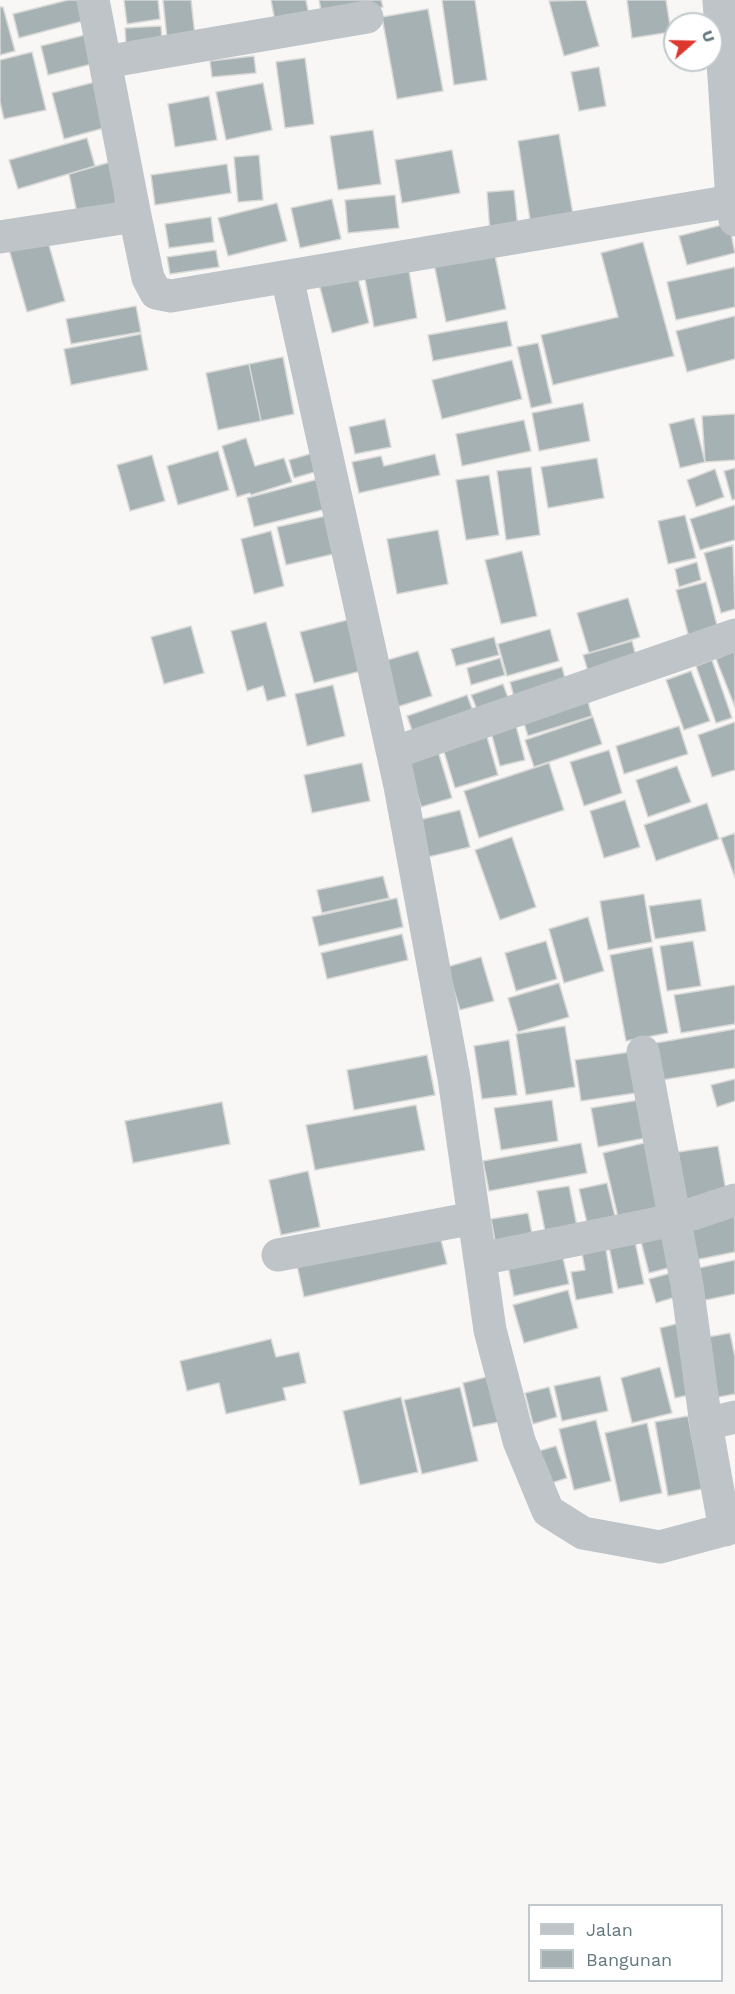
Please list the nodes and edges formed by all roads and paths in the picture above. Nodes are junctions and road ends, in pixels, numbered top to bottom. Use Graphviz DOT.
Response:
graph roads {
  1 [pos="93,0"];
  2 [pos="719,0"];
  3 [pos="367,17"];
  4 [pos="105,62"];
  5 [pos="734,211"];
  6 [pos="135,216"];
  7 [pos="0,237"];
  8 [pos="287,277"];
  9 [pos="735,635"];
  10 [pos="393,753"];
  11 [pos="643,1052"];
  12 [pos="735,1200"];
  13 [pos="474,1218"];
  14 [pos="674,1220"];
  15 [pos="278,1255"];
  16 [pos="480,1259"];
  17 [pos="721,1421"];
  18 [pos="730,1528"];
  1 -- 4 [label="street"];
  2 -- 5 [label="street"];
  3 -- 4 [label="street"];
  4 -- 6 [label="street"];
  5 -- 8 [label="street"];
  6 -- 7 [label="street"];
  6 -- 8 [label="street"];
  8 -- 10 [label="street"];
  9 -- 10 [label="street"];
  10 -- 13 [label="street"];
  11 -- 14 [label="street"];
  12 -- 14 [label="street"];
  13 -- 15 [label="street"];
  13 -- 16 [label="street"];
  14 -- 16 [label="street"];
  14 -- 17 [label="street"];
  16 -- 18 [label="street"];
  17 -- 18 [label="street"];
}
